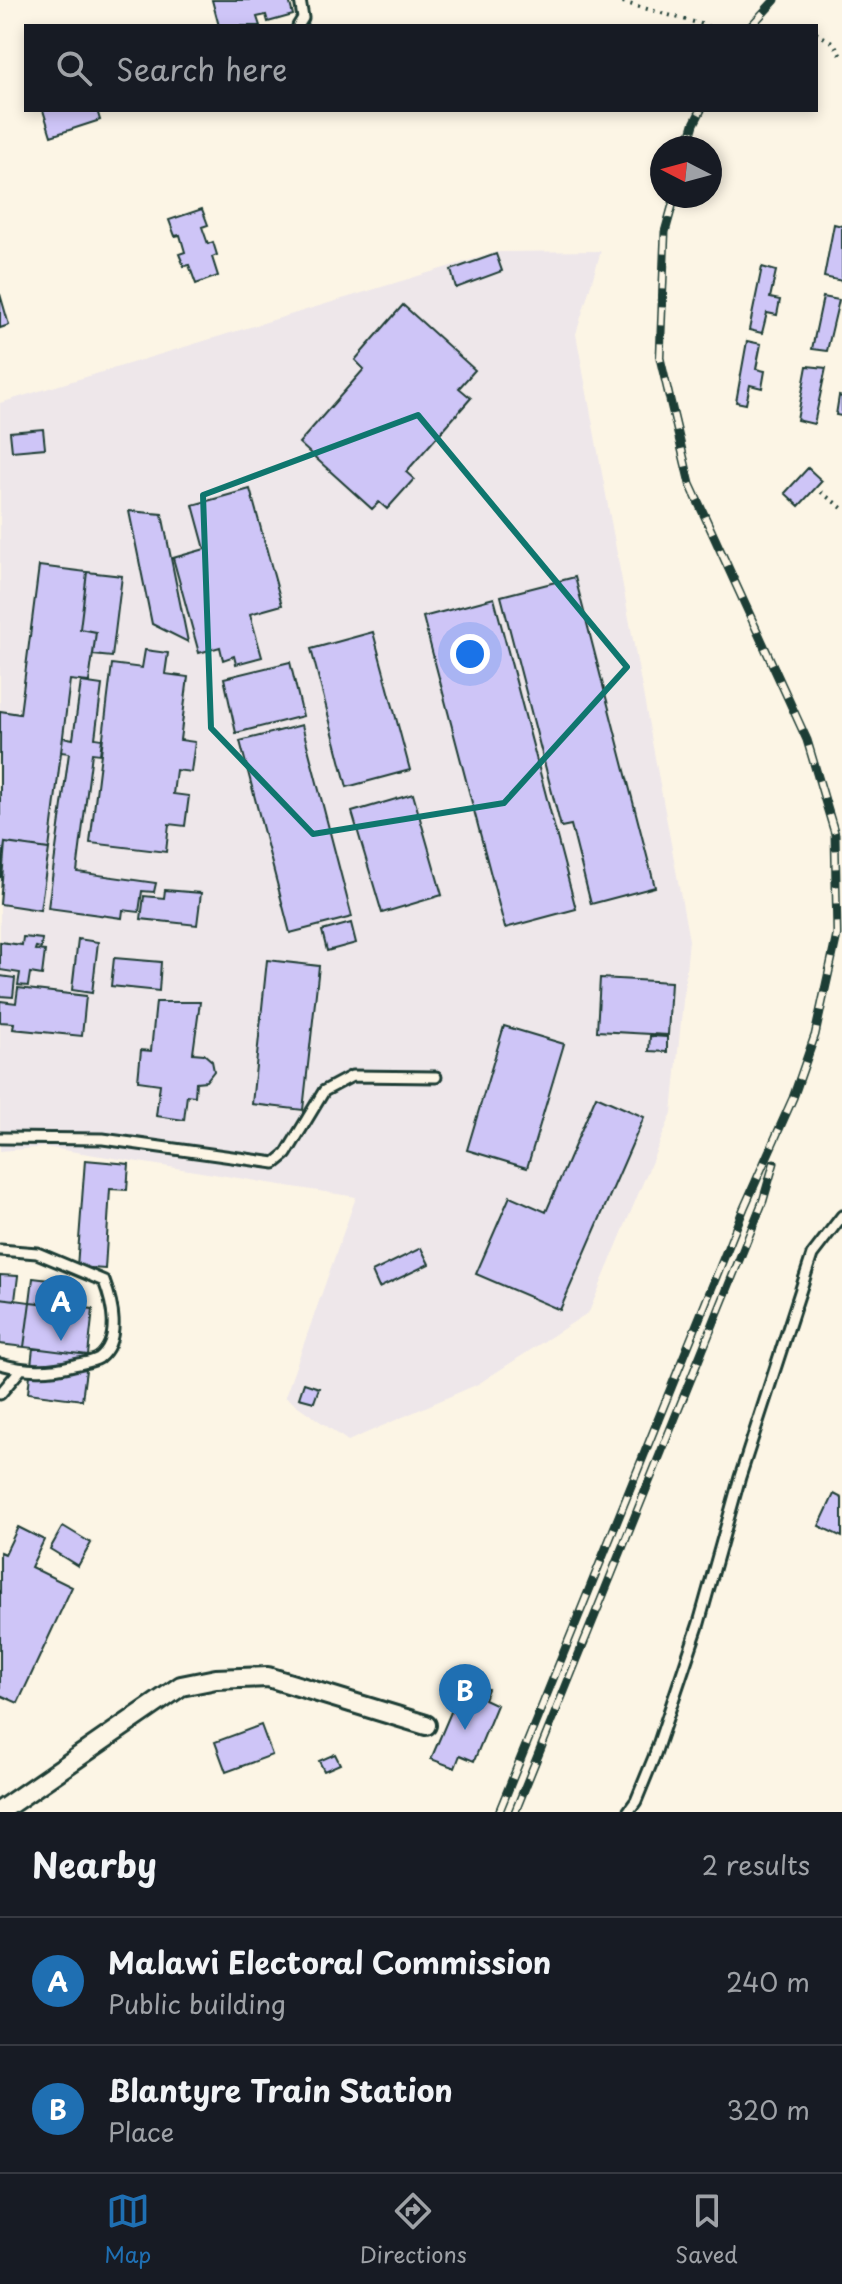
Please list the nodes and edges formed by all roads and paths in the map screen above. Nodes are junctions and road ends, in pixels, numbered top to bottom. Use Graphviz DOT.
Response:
graph roads {
  1 [pos="300,0"];
  2 [pos="617,0"];
  3 [pos="299,24"];
  4 [pos="701,24"];
  5 [pos="818,34"];
  6 [pos="842,58"];
  7 [pos="821,492"];
  8 [pos="842,508"];
  9 [pos="436,1077"];
  10 [pos="0,1138"];
  11 [pos="842,1216"];
  12 [pos="0,1250"];
  13 [pos="0,1364"];
  14 [pos="21,1369"];
  15 [pos="0,1394"];
  16 [pos="426,1725"];
  17 [pos="0,1811"];
  18 [pos="628,1812"];
  1 -- 3 [label="lane"];
  2 -- 4 [label="path"];
  5 -- 6 [label="path"];
  7 -- 8 [label="path"];
  9 -- 10 [label="lane"];
  11 -- 18 [label="lane"];
  12 -- 14 [label="lane"];
  13 -- 14 [label="lane"];
  14 -- 15 [label="lane"];
  16 -- 17 [label="street"];
}
